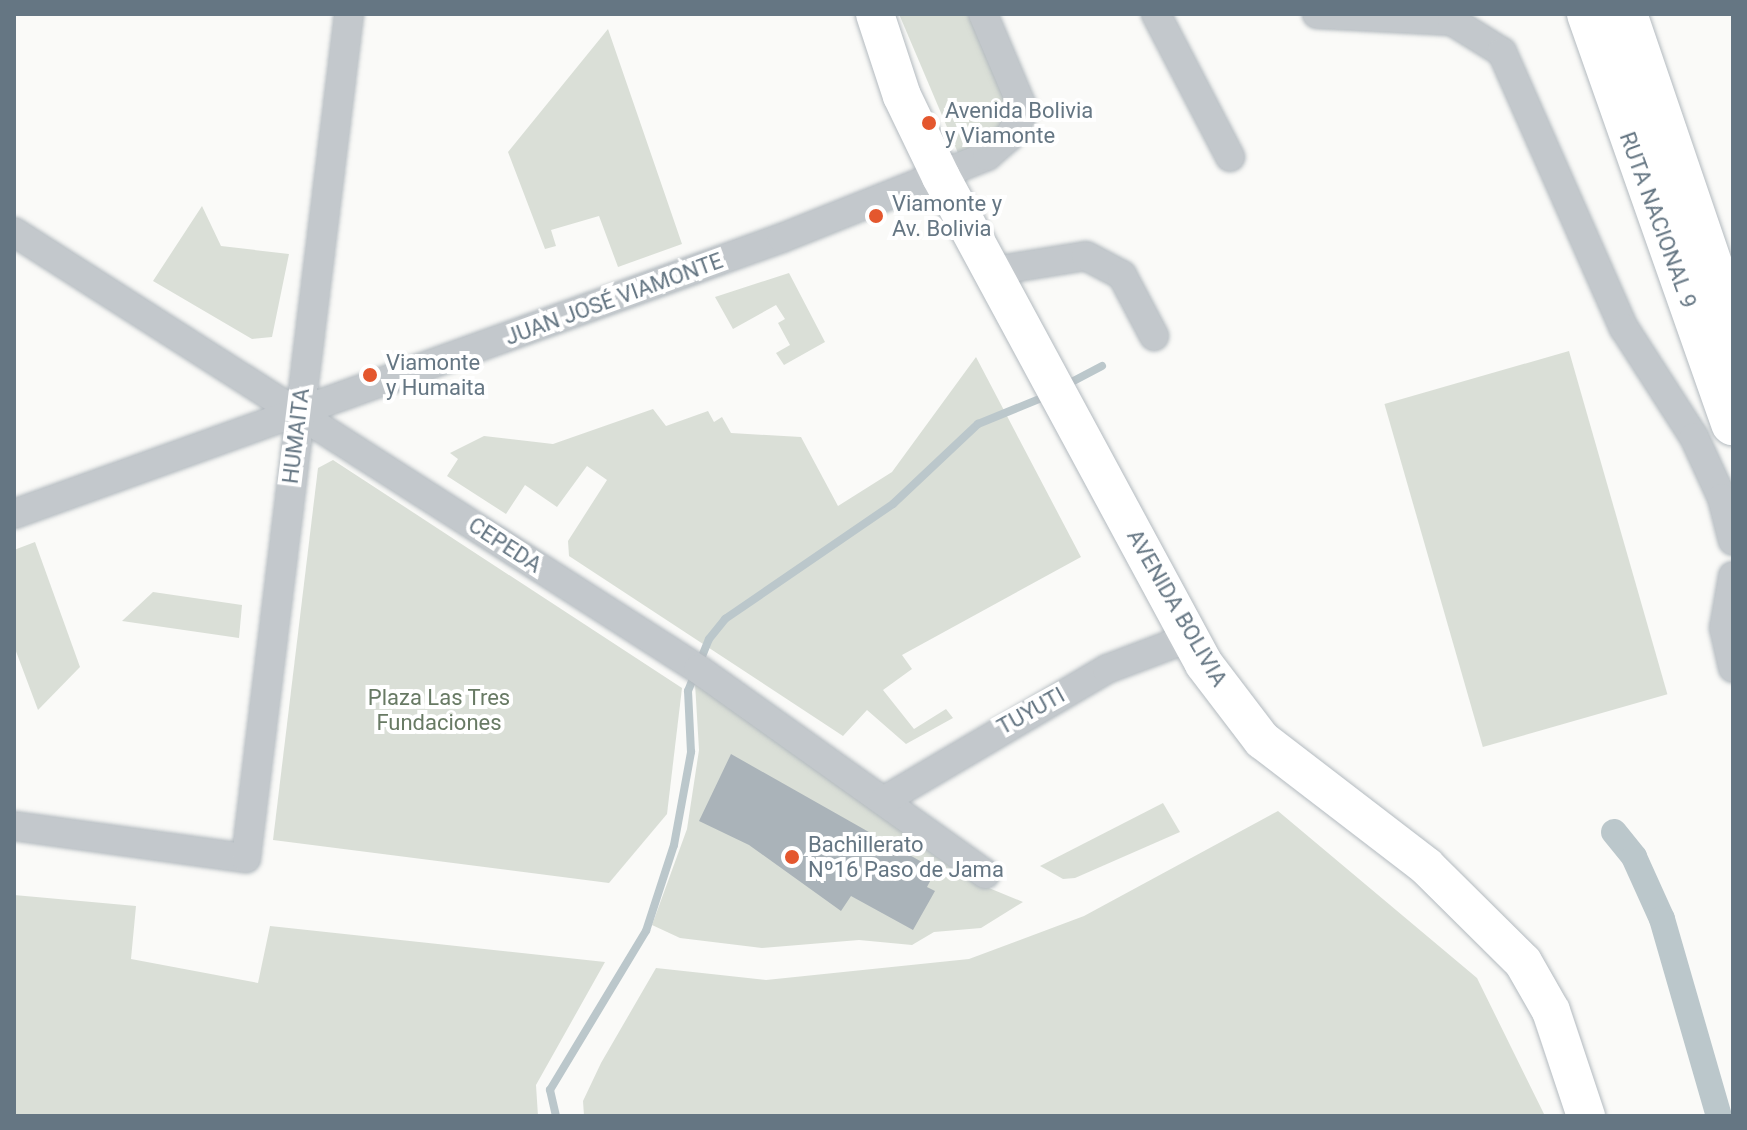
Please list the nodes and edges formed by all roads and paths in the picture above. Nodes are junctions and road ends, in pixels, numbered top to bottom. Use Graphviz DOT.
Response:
graph roads {
  1 [pos="349,14"];
  2 [pos="875,14"];
  3 [pos="983,14"];
  4 [pos="1156,14"];
  5 [pos="1317,14"];
  6 [pos="1589,14"];
  7 [pos="1410,15"];
  8 [pos="1629,20"];
  9 [pos="1230,157"];
  10 [pos="941,177"];
  11 [pos="14,232"];
  12 [pos="993,271"];
  13 [pos="1733,331"];
  14 [pos="1154,336"];
  15 [pos="299,412"];
  16 [pos="1733,423"];
  17 [pos="14,514"];
  18 [pos="1733,541"];
  19 [pos="1733,576"];
  20 [pos="1189,638"];
  21 [pos="1733,668"];
  22 [pos="883,801"];
  23 [pos="14,826"];
  24 [pos="985,874"];
  25 [pos="1586,1116"];
  1 -- 15 [label="street, HUMAITA"];
  2 -- 10 [label="street, AVENIDA BOLIVIA"];
  3 -- 10 [label="street, JUAN JOSÉ VIAMONTE"];
  4 -- 9 [label="street"];
  5 -- 7 [label="street"];
  6 -- 16 [label="highway, RUTA NACIONAL 9"];
  7 -- 18 [label="street"];
  8 -- 13 [label="highway, RUTA NACIONAL 9"];
  10 -- 12 [label="street, AVENIDA BOLIVIA"];
  10 -- 15 [label="street, JUAN JOSÉ VIAMONTE"];
  11 -- 15 [label="street, CEPEDA"];
  12 -- 14 [label="street"];
  12 -- 20 [label="street, AVENIDA BOLIVIA"];
  15 -- 17 [label="street, JUAN JOSÉ VIAMONTE"];
  15 -- 22 [label="street, CEPEDA"];
  15 -- 23 [label="street, HUMAITA"];
  19 -- 21 [label="street"];
  20 -- 22 [label="street, TUYUTI"];
  20 -- 25 [label="street, AVENIDA BOLIVIA"];
  22 -- 24 [label="street, CEPEDA"];
}
